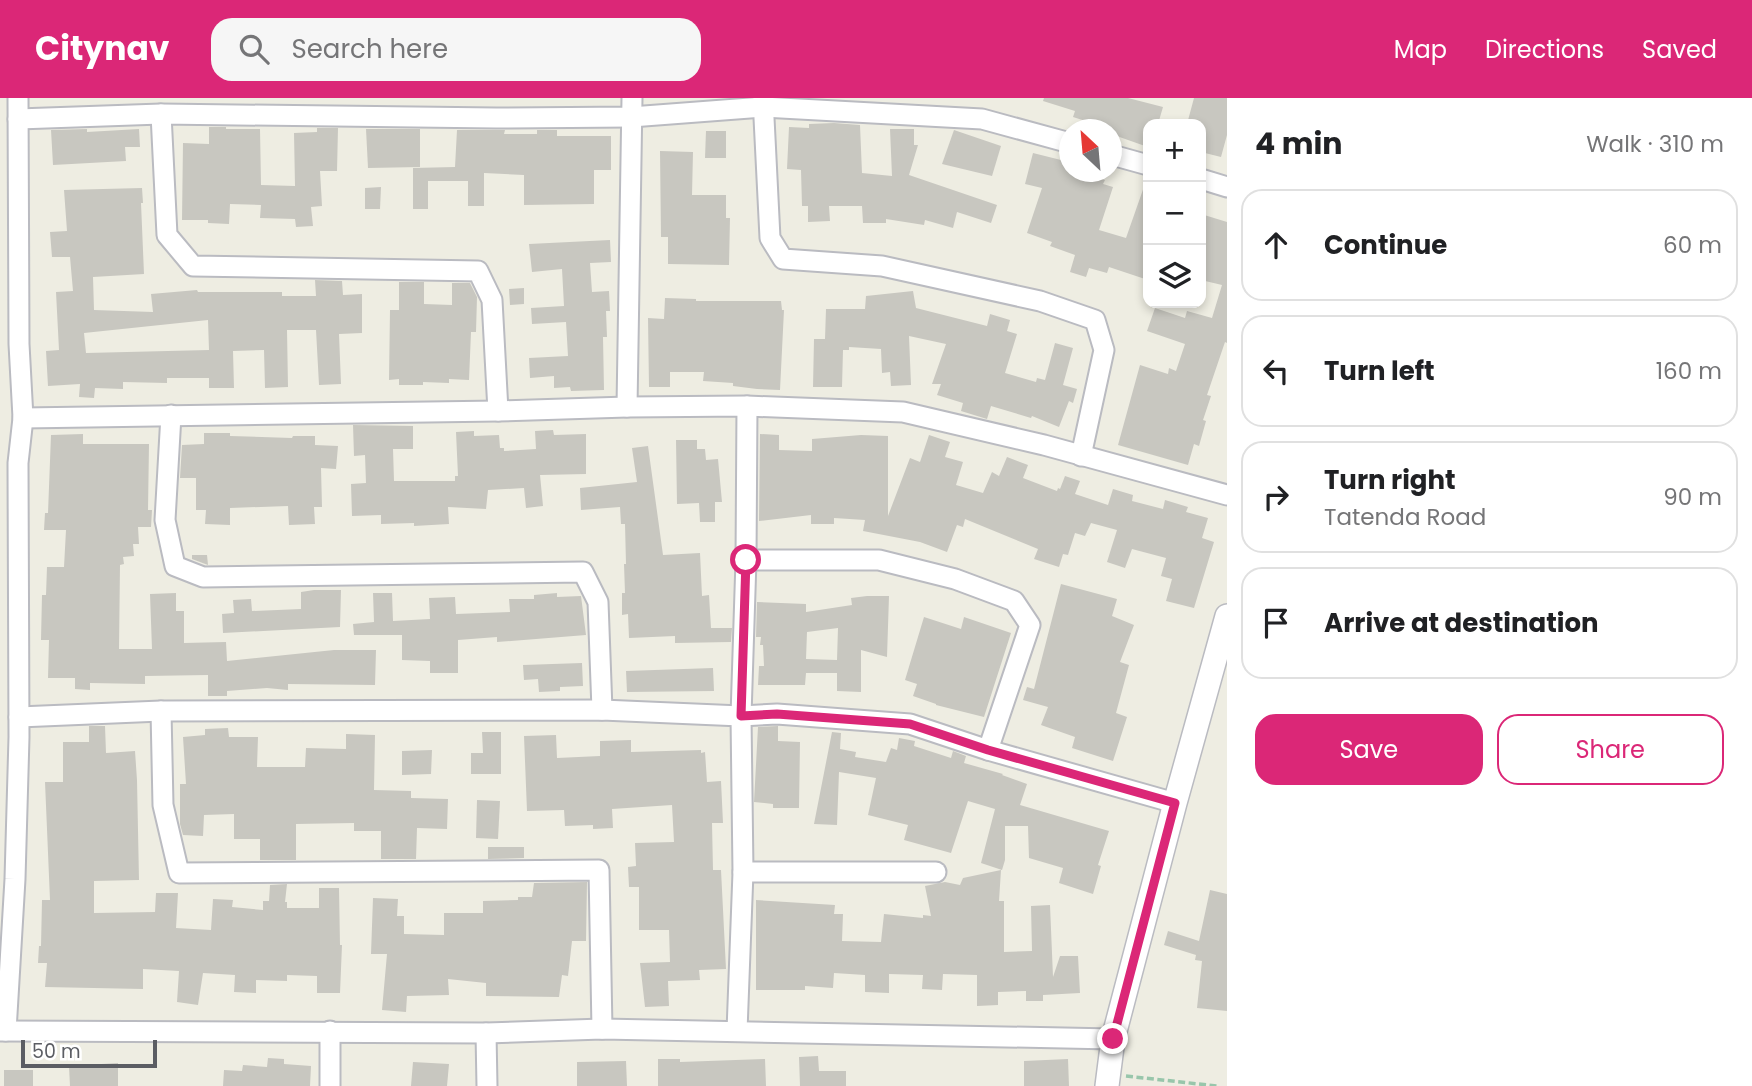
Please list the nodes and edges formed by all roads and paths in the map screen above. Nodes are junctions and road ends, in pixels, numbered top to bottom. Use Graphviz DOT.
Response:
graph roads {
  1 [pos="18,98"];
  2 [pos="496,98"];
  3 [pos="763,103"];
  4 [pos="631,108"];
  5 [pos="161,114"];
  6 [pos="496,118"];
  7 [pos="18,119"];
  8 [pos="1059,140"];
  9 [pos="1122,158"];
  10 [pos="1143,164"];
  11 [pos="1206,181"];
  12 [pos="1227,187"];
  13 [pos="9,343"];
  14 [pos="627,407"];
  15 [pos="747,407"];
  16 [pos="498,411"];
  17 [pos="171,415"];
  18 [pos="23,418"];
  19 [pos="1082,456"];
  20 [pos="9,463"];
  21 [pos="1227,495"];
  22 [pos="746,560"];
  23 [pos="9,599"];
  24 [pos="1227,616"];
  25 [pos="602,710"];
  26 [pos="161,711"];
  27 [pos="741,716"];
  28 [pos="12,730"];
  29 [pos="988,750"];
  30 [pos="1175,803"];
  31 [pos="743,872"];
  32 [pos="936,872"];
  33 [pos="7,878"];
  34 [pos="602,1030"];
  35 [pos="3,1031"];
  36 [pos="330,1031"];
  37 [pos="737,1031"];
  38 [pos="486,1033"];
  39 [pos="1113,1039"];
  40 [pos="1107,1080"];
  41 [pos="330,1086"];
  42 [pos="487,1086"];
  43 [pos="1217,1086"];
  1 -- 7 [label="street"];
  2 -- 6 [label="street"];
  3 -- 4 [label="street"];
  3 -- 8 [label="street"];
  3 -- 19 [label="street"];
  4 -- 6 [label="street"];
  4 -- 14 [label="street"];
  5 -- 6 [label="street"];
  5 -- 7 [label="street"];
  5 -- 16 [label="street"];
  7 -- 13 [label="street"];
  9 -- 10 [label="street"];
  11 -- 12 [label="street"];
  13 -- 18 [label="street"];
  14 -- 15 [label="street"];
  14 -- 16 [label="street"];
  15 -- 19 [label="street"];
  15 -- 22 [label="street"];
  16 -- 17 [label="street"];
  17 -- 18 [label="street"];
  17 -- 25 [label="street"];
  18 -- 20 [label="street"];
  19 -- 21 [label="street"];
  20 -- 23 [label="street"];
  22 -- 27 [label="street"];
  22 -- 29 [label="street"];
  23 -- 28 [label="street"];
  24 -- 30 [label="street"];
  25 -- 26 [label="street"];
  25 -- 27 [label="street"];
  26 -- 28 [label="street"];
  26 -- 34 [label="street"];
  27 -- 29 [label="street"];
  27 -- 31 [label="street"];
  28 -- 33 [label="street"];
  29 -- 30 [label="street"];
  30 -- 39 [label="street"];
  31 -- 32 [label="street"];
  31 -- 37 [label="street"];
  33 -- 35 [label="street"];
  34 -- 37 [label="street"];
  34 -- 38 [label="street"];
  35 -- 36 [label="street"];
  36 -- 38 [label="street"];
  36 -- 41 [label="street"];
  37 -- 39 [label="street"];
  38 -- 42 [label="street"];
  39 -- 40 [label="street"];
  40 -- 43 [label="path"];
}
